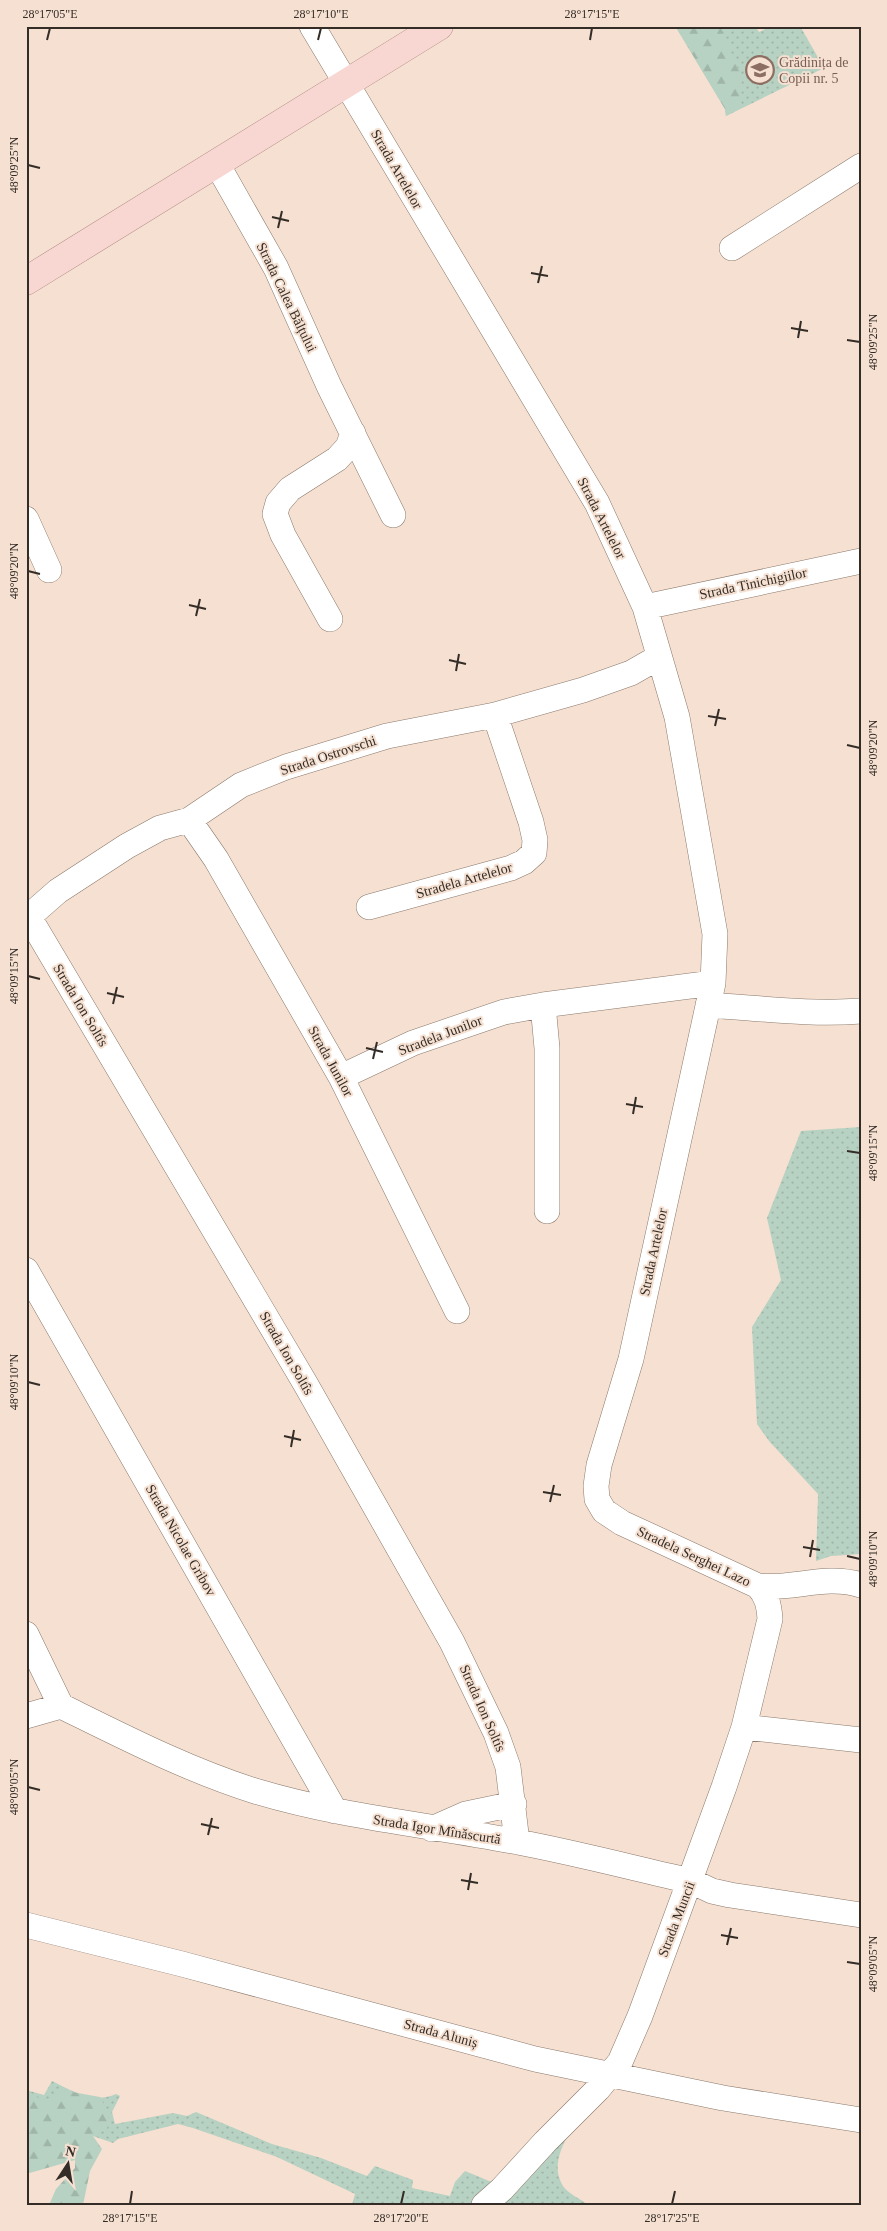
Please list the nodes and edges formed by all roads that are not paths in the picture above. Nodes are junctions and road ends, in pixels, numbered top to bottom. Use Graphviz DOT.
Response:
graph roads {
  1 [pos="312,26"];
  2 [pos="439,26"];
  3 [pos="347,83"];
  4 [pos="217,164"];
  5 [pos="861,166"];
  6 [pos="732,248"];
  7 [pos="26,281"];
  8 [pos="352,433"];
  9 [pos="393,515"];
  10 [pos="26,519"];
  11 [pos="861,561"];
  12 [pos="49,570"];
  13 [pos="645,607"];
  14 [pos="330,619"];
  15 [pos="659,658"];
  16 [pos="495,715"];
  17 [pos="189,820"];
  18 [pos="368,907"];
  19 [pos="27,918"];
  20 [pos="711,994"];
  21 [pos="543,1005"];
  22 [pos="861,1011"];
  23 [pos="342,1077"];
  24 [pos="547,1210"];
  25 [pos="26,1270"];
  26 [pos="458,1311"];
  27 [pos="597,1498"];
  28 [pos="861,1585"];
  29 [pos="758,1586"];
  30 [pos="26,1634"];
  31 [pos="61,1706"];
  32 [pos="26,1716"];
  33 [pos="744,1727"];
  34 [pos="861,1740"];
  35 [pos="514,1804"];
  36 [pos="335,1811"];
  37 [pos="432,1829"];
  38 [pos="518,1842"];
  39 [pos="691,1881"];
  40 [pos="861,1915"];
  41 [pos="26,1925"];
  42 [pos="612,2074"];
  43 [pos="861,2120"];
  44 [pos="484,2205"];
  1 -- 3 [label="street, Strada Artelelor"];
  2 -- 3 [label="main road"];
  3 -- 4 [label="main road"];
  3 -- 13 [label="street, Strada Artelelor"];
  4 -- 7 [label="main road"];
  4 -- 8 [label="street, Strada Calea Bălțului"];
  5 -- 6 [label="street"];
  8 -- 9 [label="street, Strada Calea Bălțului"];
  8 -- 14 [label="street"];
  10 -- 12 [label="street"];
  11 -- 13 [label="street, Strada Tinichigiilor"];
  13 -- 15 [label="street, Strada Artelelor"];
  15 -- 16 [label="street, Strada Ostrovschi"];
  15 -- 20 [label="street, Strada Artelelor"];
  16 -- 17 [label="street, Strada Ostrovschi"];
  16 -- 18 [label="street, Stradela Artelelor"];
  17 -- 19 [label="street, Strada Ostrovschi"];
  17 -- 23 [label="street, Strada Junilor"];
  19 -- 35 [label="street, Strada Ion Soltîs"];
  20 -- 21 [label="street, Stradela Junilor"];
  20 -- 22 [label="street"];
  20 -- 27 [label="street, Strada Artelelor"];
  21 -- 23 [label="street, Stradela Junilor"];
  21 -- 24 [label="street"];
  23 -- 26 [label="street, Strada Junilor"];
  25 -- 36 [label="street, Strada Nicolae Gribov"];
  27 -- 29 [label="street, Stradela Serghei Lazo"];
  28 -- 29 [label="street, Stradela Serghei Lazo"];
  29 -- 33 [label="street, Strada Muncii"];
  30 -- 31 [label="street"];
  31 -- 32 [label="street"];
  31 -- 36 [label="street, Strada Igor Mînăscurtă"];
  33 -- 34 [label="street"];
  33 -- 39 [label="street, Strada Muncii"];
  35 -- 37 [label="street"];
  35 -- 38 [label="street, Strada Ion Soltîs"];
  36 -- 37 [label="street, Strada Igor Mînăscurtă"];
  37 -- 38 [label="street, Strada Igor Mînăscurtă"];
  38 -- 39 [label="street, Strada Igor Mînăscurtă"];
  39 -- 40 [label="street, Strada Igor Mînăscurtă"];
  39 -- 42 [label="street, Strada Muncii"];
  41 -- 42 [label="street, Strada Aluniș"];
  42 -- 43 [label="street, Strada Aluniș"];
  42 -- 44 [label="street, Strada Muncii"];
}
